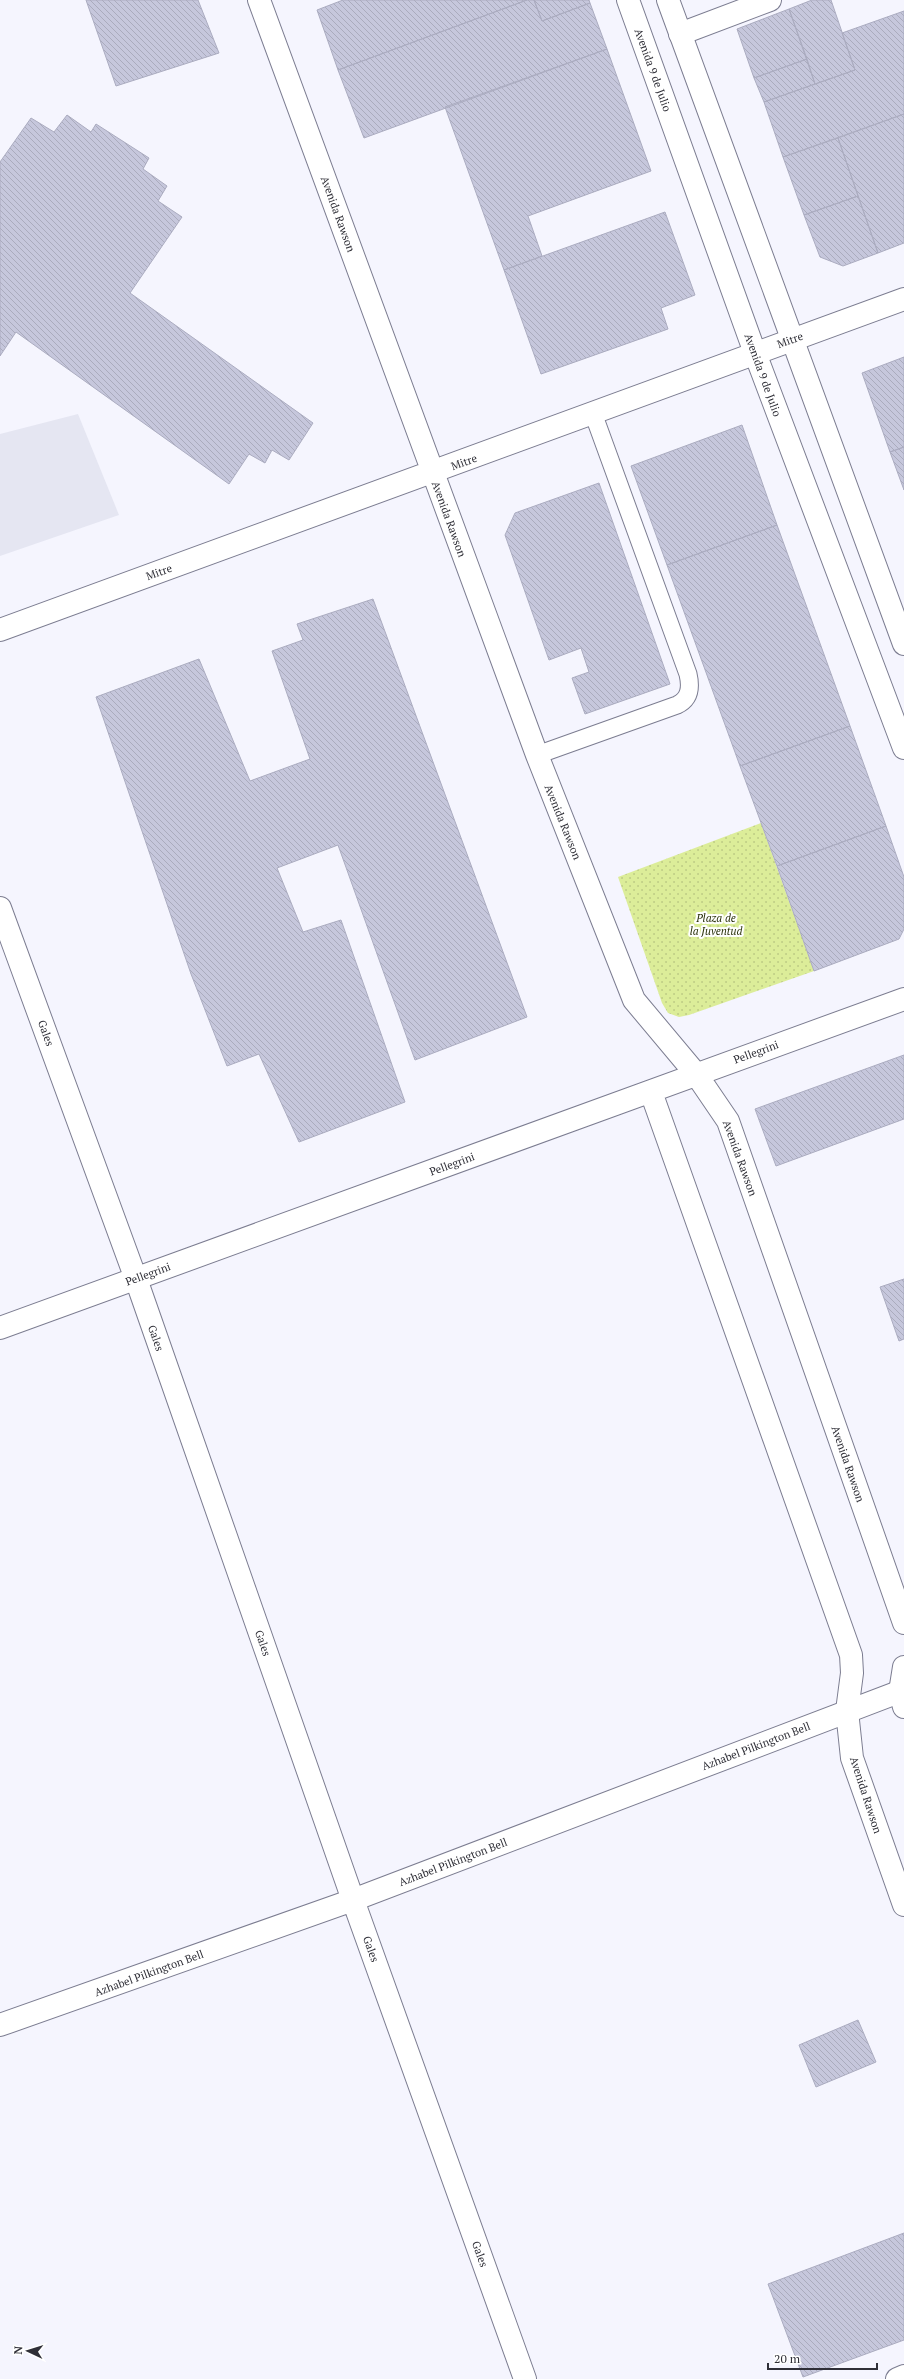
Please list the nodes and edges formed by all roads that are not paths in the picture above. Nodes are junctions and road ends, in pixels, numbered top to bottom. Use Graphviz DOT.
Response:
graph roads {
  1 [pos="260,0"];
  2 [pos="628,0"];
  3 [pos="668,0"];
  4 [pos="770,0"];
  5 [pos="680,34"];
  6 [pos="904,299"];
  7 [pos="792,340"];
  8 [pos="755,353"];
  9 [pos="593,413"];
  10 [pos="433,473"];
  11 [pos="0,630"];
  12 [pos="904,644"];
  13 [pos="904,748"];
  14 [pos="536,755"];
  15 [pos="0,908"];
  16 [pos="904,999"];
  17 [pos="696,1074"];
  18 [pos="651,1092"];
  19 [pos="136,1279"];
  20 [pos="0,1328"];
  21 [pos="904,1622"];
  22 [pos="904,1667"];
  23 [pos="903,1697"];
  24 [pos="847,1711"];
  25 [pos="353,1900"];
  26 [pos="904,1905"];
  27 [pos="0,2025"];
  28 [pos="904,2376"];
  29 [pos="525,2379"];
  30 [pos="897,2379"];
  1 -- 10 [label="street, Avenida Rawson"];
  2 -- 8 [label="street, Avenida 9 de Julio"];
  3 -- 5 [label="street"];
  4 -- 5 [label="street"];
  5 -- 7 [label="street"];
  6 -- 7 [label="street, Mitre"];
  7 -- 8 [label="street, Mitre"];
  7 -- 12 [label="street"];
  8 -- 9 [label="street, Mitre"];
  8 -- 13 [label="street, Avenida 9 de Julio"];
  9 -- 10 [label="street, Mitre"];
  9 -- 14 [label="lane"];
  10 -- 11 [label="street, Mitre"];
  10 -- 14 [label="street, Avenida Rawson"];
  14 -- 17 [label="street, Avenida Rawson"];
  15 -- 19 [label="street, Gales"];
  16 -- 17 [label="street, Pellegrini"];
  17 -- 18 [label="street, Pellegrini"];
  17 -- 21 [label="street, Avenida Rawson"];
  18 -- 19 [label="street, Pellegrini"];
  18 -- 24 [label="street, Avenida Rawson"];
  19 -- 20 [label="street, Pellegrini"];
  19 -- 25 [label="street, Gales"];
  22 -- 23 [label="street"];
  23 -- 24 [label="street, Azhabel Pilkington Bell"];
  24 -- 25 [label="street, Azhabel Pilkington Bell"];
  24 -- 26 [label="street, Avenida Rawson"];
  25 -- 27 [label="street, Azhabel Pilkington Bell"];
  25 -- 29 [label="street, Gales"];
  28 -- 30 [label="street"];
}
